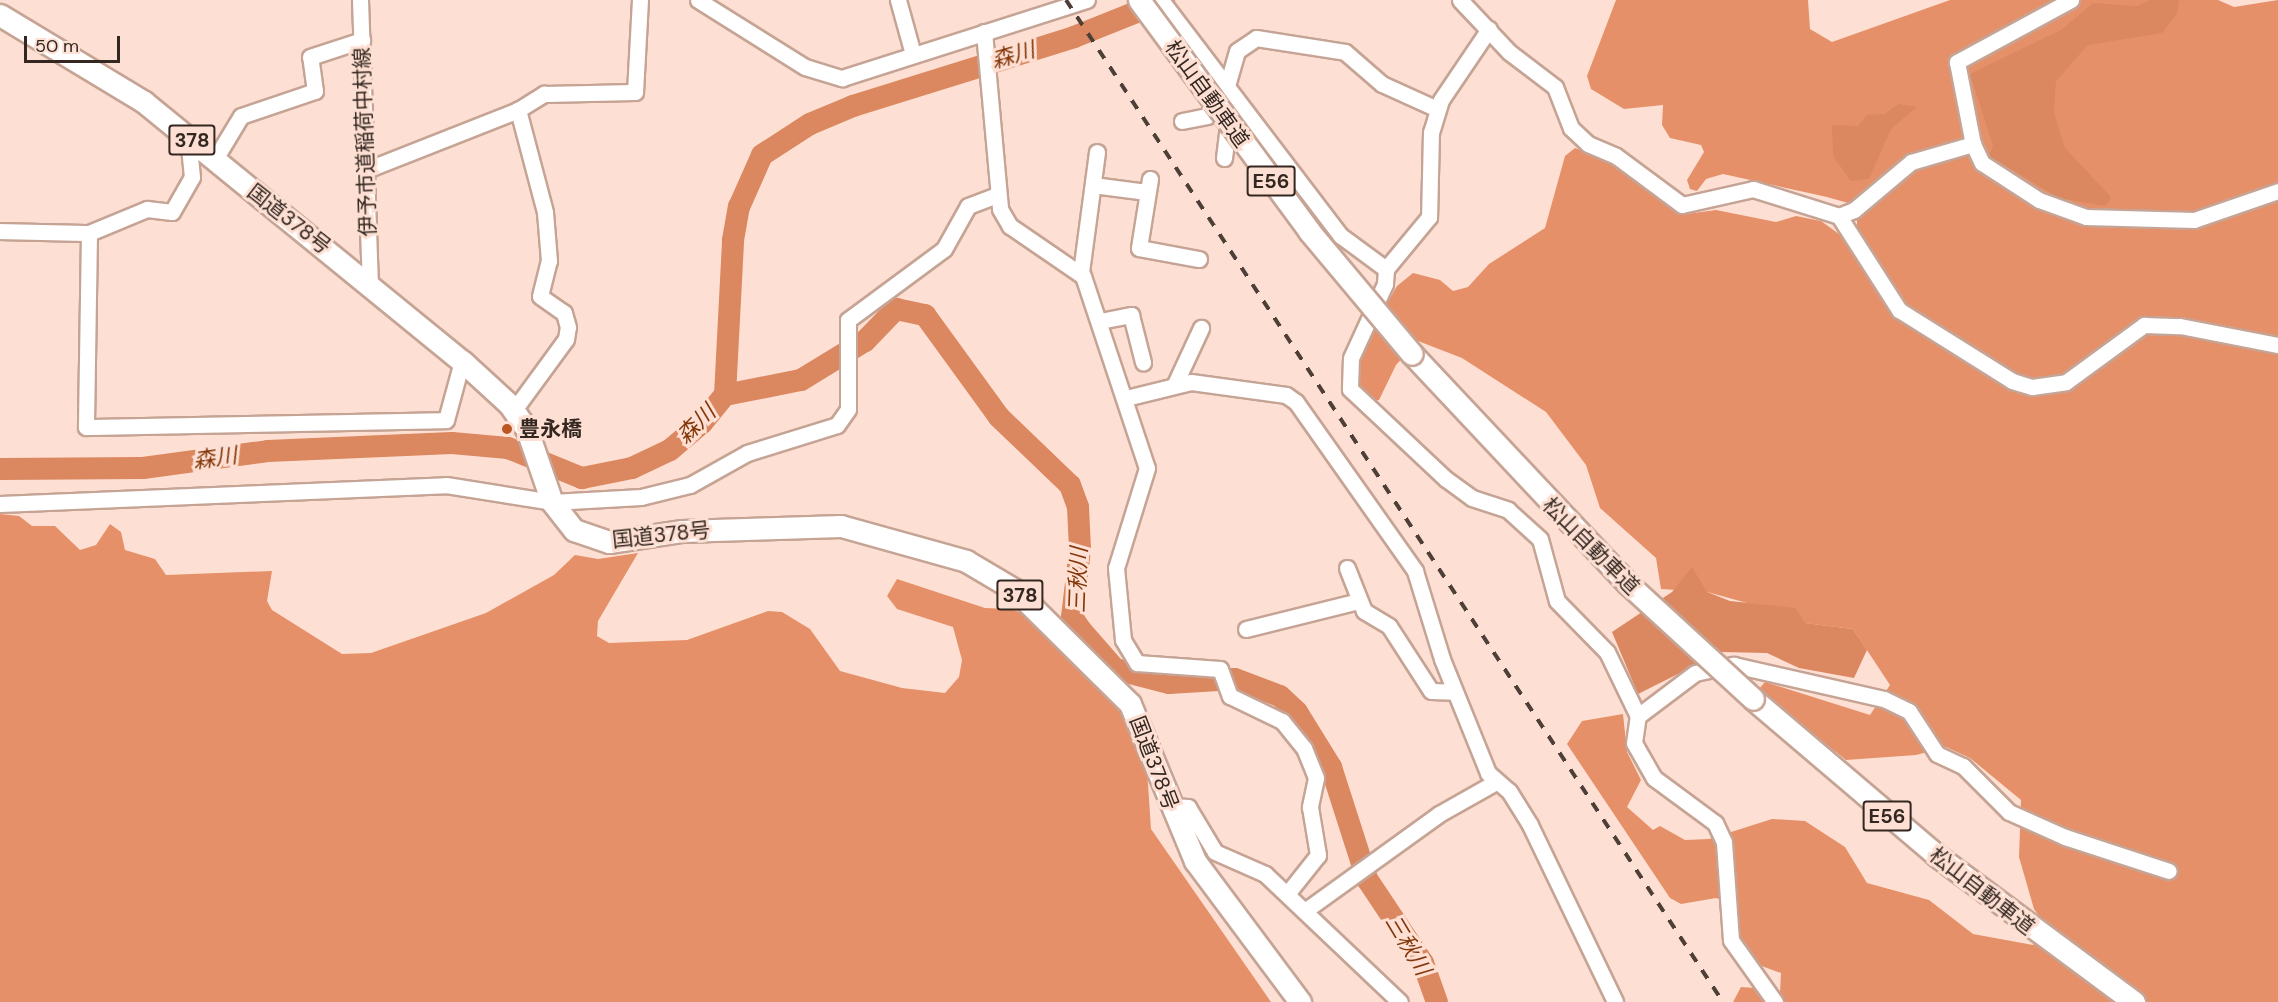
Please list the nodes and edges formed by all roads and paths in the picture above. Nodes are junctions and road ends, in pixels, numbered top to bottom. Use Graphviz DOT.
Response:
graph roads {
  1 [pos="360,0"];
  2 [pos="640,0"];
  3 [pos="698,0"];
  4 [pos="898,0"];
  5 [pos="1087,0"];
  6 [pos="1139,0"];
  7 [pos="1460,0"];
  8 [pos="2072,0"];
  9 [pos="1164,3"];
  10 [pos="0,15"];
  11 [pos="1489,29"];
  12 [pos="984,37"];
  13 [pos="362,40"];
  14 [pos="913,54"];
  15 [pos="1227,86"];
  16 [pos="1437,109"];
  17 [pos="518,110"];
  18 [pos="1182,121"];
  19 [pos="188,137"];
  20 [pos="1973,144"];
  21 [pos="1097,152"];
  22 [pos="1224,158"];
  23 [pos="214,159"];
  24 [pos="366,170"];
  25 [pos="1093,185"];
  26 [pos="2278,191"];
  27 [pos="997,195"];
  28 [pos="1839,216"];
  29 [pos="0,231"];
  30 [pos="89,233"];
  31 [pos="1198,259"];
  32 [pos="1386,269"];
  33 [pos="1081,272"];
  34 [pos="370,283"];
  35 [pos="1100,321"];
  36 [pos="1201,328"];
  37 [pos="2278,345"];
  38 [pos="462,361"];
  39 [pos="1143,362"];
  40 [pos="1175,384"];
  41 [pos="1126,398"];
  42 [pos="514,410"];
  43 [pos="548,493"];
  44 [pos="0,504"];
  45 [pos="1347,568"];
  46 [pos="1358,601"];
  47 [pos="1246,629"];
  48 [pos="1454,692"];
  49 [pos="1638,716"];
  50 [pos="1494,783"];
  51 [pos="1171,806"];
  52 [pos="2169,871"];
  53 [pos="1287,894"];
  54 [pos="1306,910"];
  55 [pos="1300,1002"];
  56 [pos="1400,1002"];
  57 [pos="1615,1002"];
  58 [pos="1775,1002"];
  59 [pos="2134,1002"];
  1 -- 13 [label="street, 伊予市道稲荷中村線"];
  2 -- 17 [label="street"];
  3 -- 14 [label="street"];
  4 -- 14 [label="street"];
  5 -- 12 [label="street"];
  6 -- 59 [label="highway, 松山自動車道 / E56, bridge"];
  7 -- 11 [label="street"];
  8 -- 20 [label="street"];
  9 -- 15 [label="street"];
  10 -- 19 [label="highway, 国道378号 / 378"];
  11 -- 16 [label="street"];
  11 -- 28 [label="street"];
  12 -- 14 [label="street"];
  12 -- 27 [label="street"];
  13 -- 23 [label="street"];
  13 -- 24 [label="street, 伊予市道稲荷中村線"];
  15 -- 16 [label="street"];
  15 -- 18 [label="street"];
  15 -- 22 [label="street"];
  15 -- 32 [label="street"];
  16 -- 32 [label="street"];
  17 -- 24 [label="street"];
  17 -- 42 [label="street"];
  19 -- 23 [label="highway, 国道378号 / 378"];
  19 -- 30 [label="street"];
  20 -- 26 [label="street"];
  20 -- 28 [label="street"];
  21 -- 25 [label="street"];
  23 -- 34 [label="highway, 国道378号 / 378"];
  24 -- 34 [label="street, 伊予市道稲荷中村線"];
  25 -- 31 [label="street"];
  25 -- 33 [label="street"];
  27 -- 33 [label="street"];
  27 -- 43 [label="street"];
  28 -- 37 [label="street"];
  29 -- 30 [label="street"];
  30 -- 38 [label="street"];
  32 -- 49 [label="street"];
  33 -- 35 [label="street"];
  34 -- 38 [label="highway, 国道378号 / 378"];
  35 -- 39 [label="street"];
  35 -- 41 [label="street"];
  36 -- 40 [label="street"];
  38 -- 42 [label="highway, 国道378号 / 378"];
  40 -- 41 [label="street"];
  40 -- 48 [label="street"];
  41 -- 53 [label="street"];
  42 -- 43 [label="highway, 国道378号 / 378"];
  43 -- 44 [label="street"];
  43 -- 51 [label="highway, 国道378号 / 378"];
  45 -- 46 [label="street"];
  46 -- 47 [label="street"];
  46 -- 48 [label="street"];
  48 -- 50 [label="street"];
  49 -- 52 [label="street"];
  49 -- 58 [label="street"];
  50 -- 54 [label="street"];
  50 -- 57 [label="street"];
  51 -- 53 [label="street"];
  51 -- 55 [label="highway, 国道378号 / 378"];
  53 -- 54 [label="street"];
  54 -- 56 [label="street"];
}
